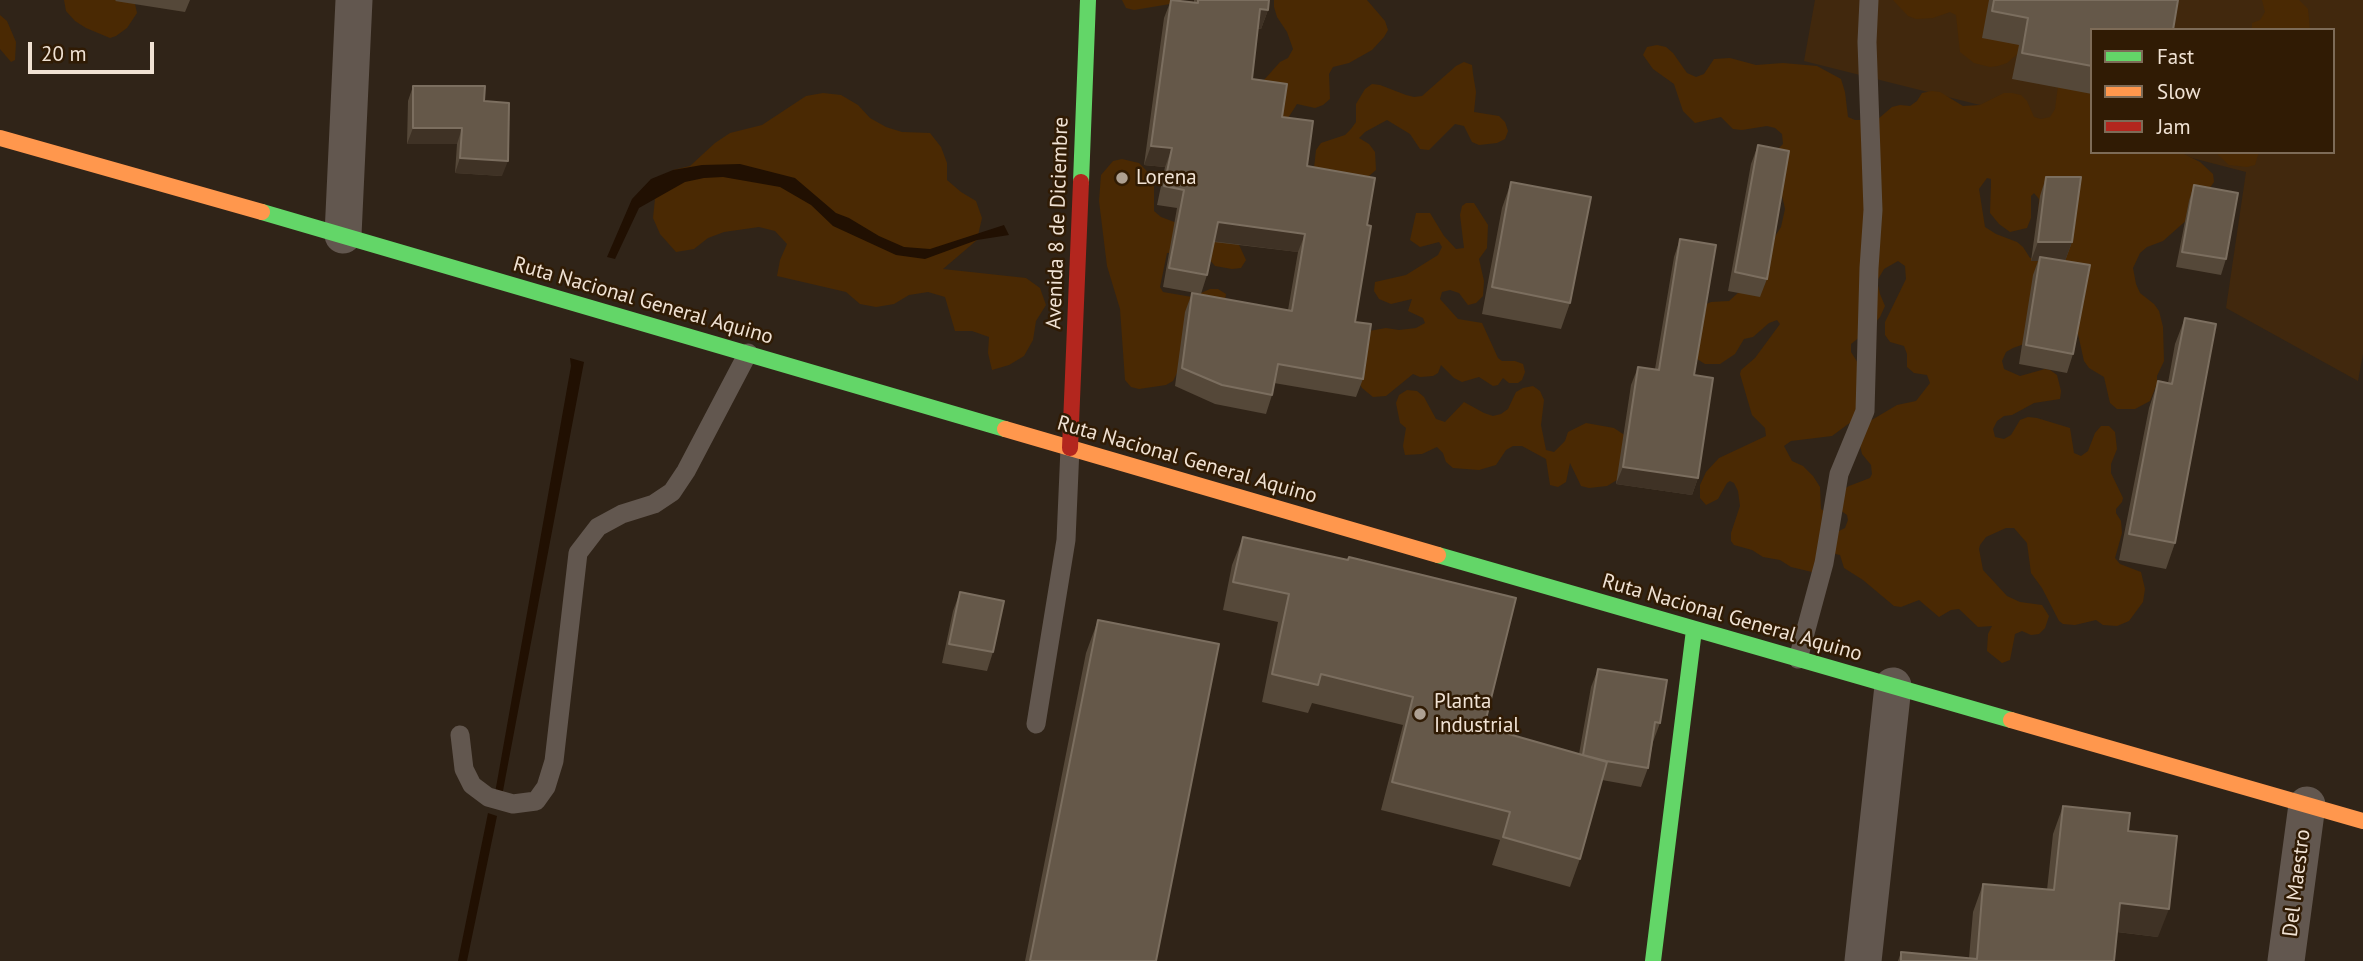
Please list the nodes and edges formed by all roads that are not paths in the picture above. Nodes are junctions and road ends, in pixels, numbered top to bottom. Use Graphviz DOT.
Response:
graph roads {
  1 [pos="354,0"];
  2 [pos="1088,0"];
  3 [pos="1869,0"];
  4 [pos="0,138"];
  5 [pos="344,234"];
  6 [pos="748,353"];
  7 [pos="1070,448"];
  8 [pos="1694,630"];
  9 [pos="1798,659"];
  10 [pos="1894,687"];
  11 [pos="1036,724"];
  12 [pos="460,735"];
  13 [pos="2307,805"];
  14 [pos="2363,821"];
  15 [pos="1653,961"];
  16 [pos="1863,961"];
  17 [pos="2286,961"];
  1 -- 5 [label="street"];
  2 -- 7 [label="main road, Avenida 8 de Diciembre"];
  3 -- 9 [label="lane"];
  4 -- 5 [label="main road, Ruta Nacional General Aquino"];
  5 -- 6 [label="main road, Ruta Nacional General Aquino"];
  6 -- 7 [label="main road, Ruta Nacional General Aquino"];
  6 -- 12 [label="lane"];
  7 -- 8 [label="main road, Ruta Nacional General Aquino"];
  7 -- 11 [label="lane"];
  8 -- 9 [label="main road, Ruta Nacional General Aquino"];
  8 -- 15 [label="main road"];
  9 -- 10 [label="main road, Ruta Nacional General Aquino"];
  10 -- 13 [label="main road, Ruta Nacional General Aquino"];
  10 -- 16 [label="street"];
  13 -- 14 [label="main road, Ruta Nacional General Aquino"];
  13 -- 17 [label="street, Del Maestro"];
}
